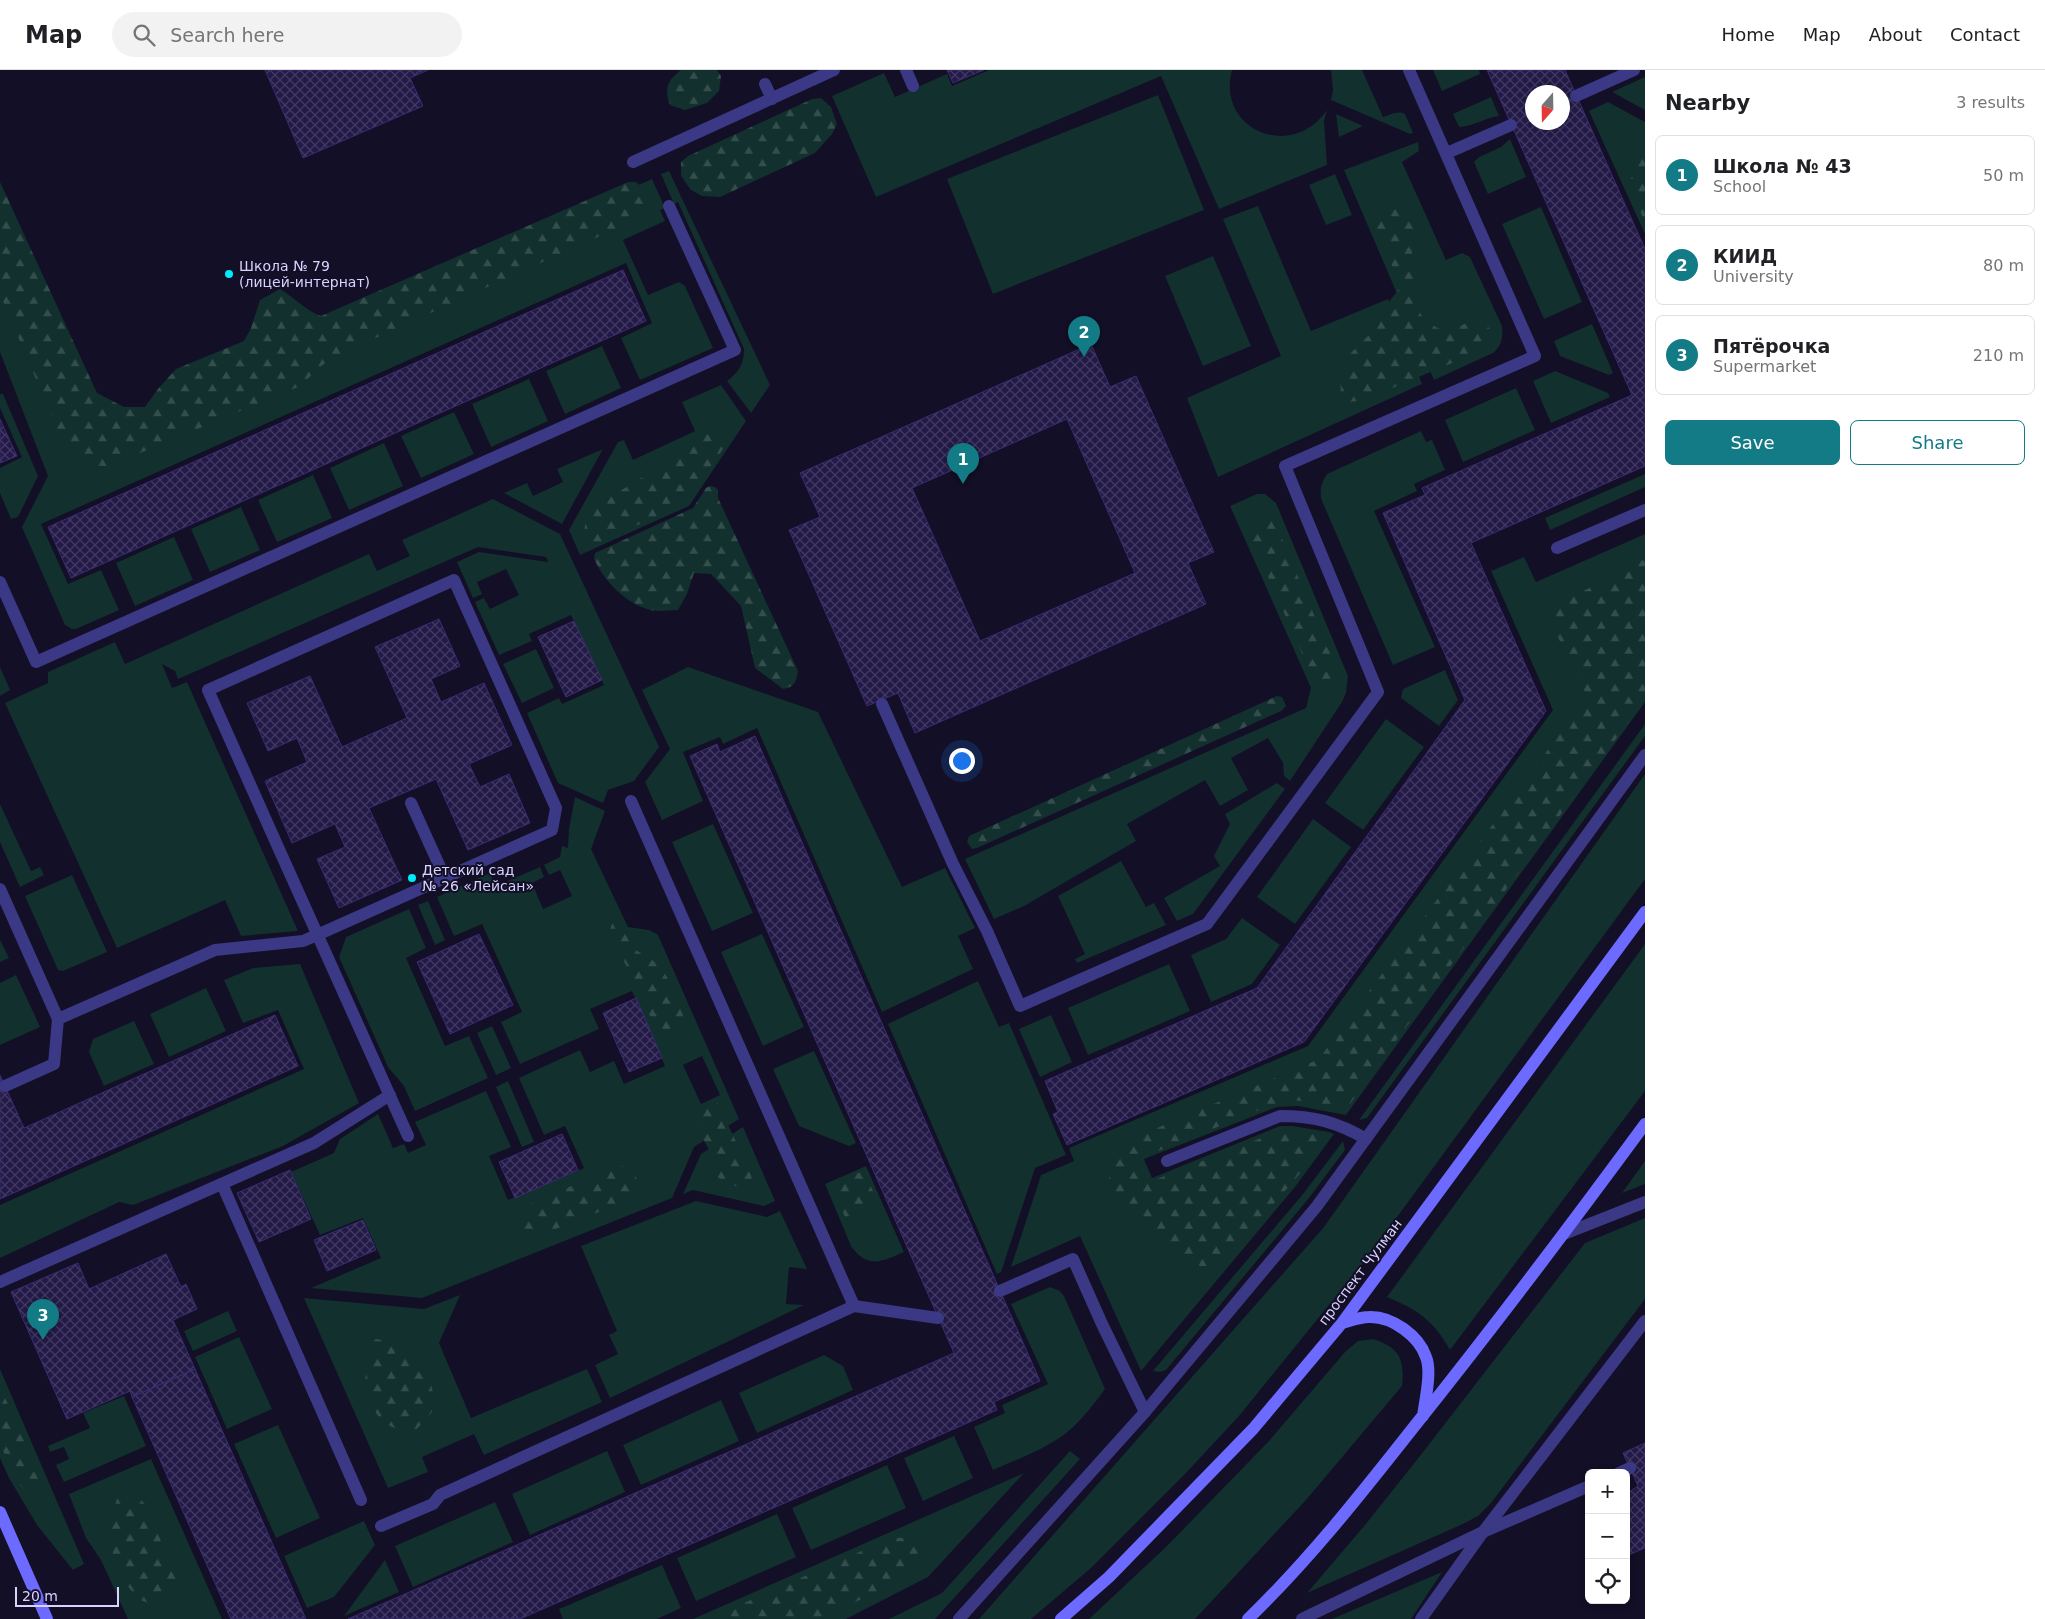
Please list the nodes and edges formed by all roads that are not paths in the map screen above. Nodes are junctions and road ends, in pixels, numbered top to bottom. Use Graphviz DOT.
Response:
graph roads {
  1 [pos="834,70"];
  2 [pos="906,70"];
  3 [pos="1409,70"];
  4 [pos="1634,70"];
  5 [pos="765,84"];
  6 [pos="913,86"];
  7 [pos="1576,96"];
  8 [pos="772,99"];
  9 [pos="1511,125"];
  10 [pos="1447,153"];
  11 [pos="632,162"];
  12 [pos="670,206"];
  13 [pos="1645,510"];
  14 [pos="1557,548"];
  15 [pos="0,582"];
  16 [pos="882,704"];
  17 [pos="1645,755"];
  18 [pos="631,801"];
  19 [pos="411,803"];
  20 [pos="445,878"];
  21 [pos="0,889"];
  22 [pos="1645,912"];
  23 [pos="317,935"];
  24 [pos="58,1019"];
  25 [pos="5,1086"];
  26 [pos="390,1095"];
  27 [pos="1645,1124"];
  28 [pos="408,1136"];
  29 [pos="1366,1139"];
  30 [pos="1167,1161"];
  31 [pos="222,1184"];
  32 [pos="1645,1202"];
  33 [pos="1564,1234"];
  34 [pos="0,1282"];
  35 [pos="1000,1291"];
  36 [pos="854,1306"];
  37 [pos="938,1318"];
  38 [pos="1645,1321"];
  39 [pos="1342,1323"];
  40 [pos="1145,1412"];
  41 [pos="1423,1416"];
  42 [pos="1585,1488"];
  43 [pos="361,1500"];
  44 [pos="0,1512"];
  45 [pos="382,1526"];
  46 [pos="1483,1532"];
  47 [pos="47,1619"];
  48 [pos="959,1619"];
  49 [pos="1061,1619"];
  50 [pos="1248,1619"];
  51 [pos="1302,1619"];
  52 [pos="1421,1619"];
  1 -- 8 [label="street"];
  2 -- 6 [label="street"];
  3 -- 10 [label="street"];
  4 -- 7 [label="street"];
  5 -- 8 [label="street"];
  8 -- 11 [label="street"];
  9 -- 10 [label="street"];
  10 -- 16 [label="street"];
  12 -- 15 [label="street"];
  13 -- 14 [label="street"];
  17 -- 29 [label="street"];
  18 -- 36 [label="street"];
  19 -- 20 [label="street"];
  20 -- 23 [label="street"];
  20 -- 23 [label="street"];
  21 -- 24 [label="street"];
  22 -- 39 [label="main road, проспект Чулман"];
  23 -- 24 [label="street"];
  23 -- 26 [label="street"];
  24 -- 25 [label="street"];
  26 -- 28 [label="street"];
  26 -- 31 [label="street"];
  27 -- 33 [label="main road"];
  29 -- 30 [label="street"];
  29 -- 40 [label="street"];
  31 -- 34 [label="street"];
  31 -- 43 [label="street"];
  32 -- 33 [label="street"];
  33 -- 41 [label="main road"];
  35 -- 40 [label="street"];
  36 -- 37 [label="street"];
  36 -- 45 [label="street"];
  38 -- 46 [label="street"];
  39 -- 41 [label="main road"];
  39 -- 49 [label="main road, проспект Чулман"];
  40 -- 48 [label="street"];
  41 -- 50 [label="main road"];
  42 -- 46 [label="street"];
  44 -- 47 [label="main road"];
  46 -- 51 [label="street"];
  46 -- 52 [label="street"];
}
